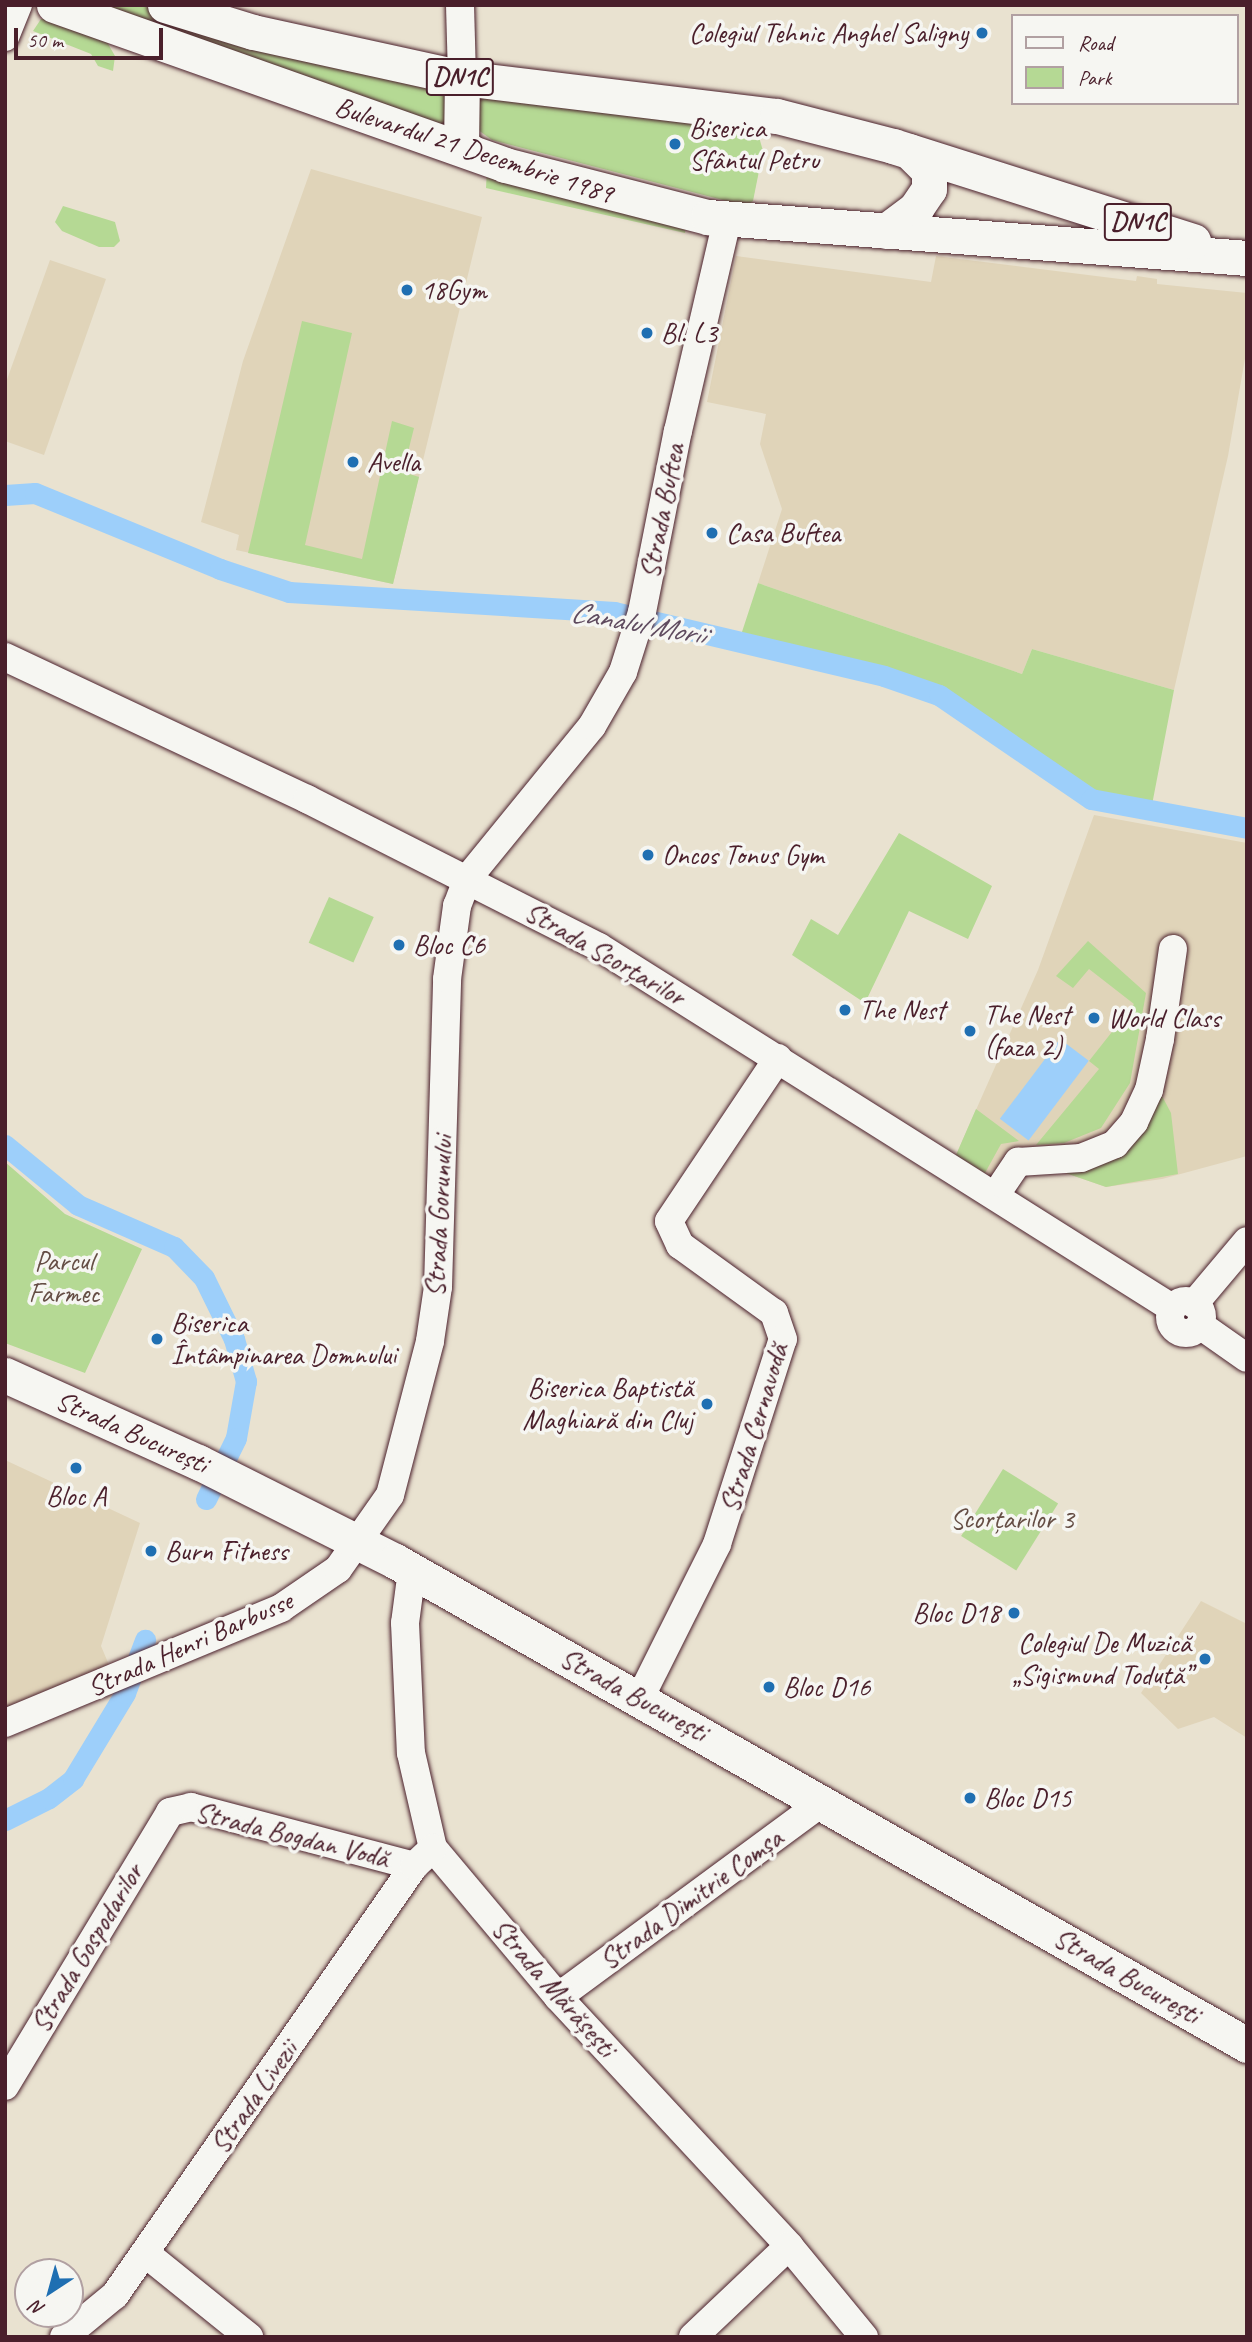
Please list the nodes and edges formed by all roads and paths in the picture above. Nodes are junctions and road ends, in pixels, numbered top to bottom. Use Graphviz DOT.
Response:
graph roads {
  1 [pos="18,5"];
  2 [pos="54,5"];
  3 [pos="165,5"];
  4 [pos="460,5"];
  5 [pos="5,37"];
  6 [pos="463,78"];
  7 [pos="461,148"];
  8 [pos="909,151"];
  9 [pos="727,220"];
  10 [pos="887,231"];
  11 [pos="1245,258"];
  12 [pos="5,657"];
  13 [pos="468,878"];
  14 [pos="1173,949"];
  15 [pos="778,1058"];
  16 [pos="1003,1184"];
  17 [pos="1247,1241"];
  18 [pos="1189,1312"];
  19 [pos="1247,1358"];
  20 [pos="5,1375"];
  21 [pos="361,1543"];
  22 [pos="412,1570"];
  23 [pos="639,1698"];
  24 [pos="5,1723"];
  25 [pos="824,1801"];
  26 [pos="170,1812"];
  27 [pos="424,1857"];
  28 [pos="558,1997"];
  29 [pos="1247,2045"];
  30 [pos="5,2086"];
  31 [pos="789,2246"];
  32 [pos="145,2253"];
  33 [pos="64,2337"];
  34 [pos="248,2337"];
  35 [pos="693,2337"];
  36 [pos="864,2337"];
  1 -- 5 [label="street"];
  2 -- 7 [label="main road, Bulevardul 21 Decembrie 1989 / DN1C"];
  3 -- 6 [label="main road, Bulevardul 21 Decembrie 1989 / DN1C"];
  4 -- 6 [label="street"];
  6 -- 7 [label="main road"];
  6 -- 8 [label="main road, Bulevardul 21 Decembrie 1989 / DN1C"];
  7 -- 9 [label="main road, Bulevardul 21 Decembrie 1989 / DN1C"];
  8 -- 10 [label="main road"];
  8 -- 11 [label="main road, Bulevardul 21 Decembrie 1989 / DN1C"];
  9 -- 10 [label="main road, Bulevardul 21 Decembrie 1989 / DN1C"];
  9 -- 13 [label="street, Strada Buftea"];
  10 -- 11 [label="main road, Bulevardul 21 Decembrie 1989 / DN1C"];
  12 -- 13 [label="street, Strada Scorțarilor"];
  13 -- 15 [label="street, Strada Scorțarilor"];
  13 -- 21 [label="street, Strada Gorunului"];
  14 -- 16 [label="street"];
  15 -- 18 [label="street, Strada Scorțarilor"];
  15 -- 23 [label="street, Strada Cernavodă"];
  17 -- 18 [label="street"];
  18 -- 19 [label="street, Strada Scorțarilor"];
  20 -- 21 [label="main road, Strada București"];
  21 -- 22 [label="main road, Strada București"];
  21 -- 24 [label="street, Strada Henri Barbusse"];
  22 -- 23 [label="main road, Strada București"];
  22 -- 27 [label="street, Strada Mărășești"];
  23 -- 25 [label="main road, Strada București"];
  25 -- 28 [label="street, Strada Dimitrie Comșa"];
  25 -- 29 [label="main road, Strada București"];
  26 -- 27 [label="street, Strada Bogdan Vodă"];
  26 -- 30 [label="street, Strada Gospodarilor"];
  27 -- 28 [label="street, Strada Mărășești"];
  27 -- 32 [label="street, Strada Livezii"];
  28 -- 31 [label="street, Strada Mărășești"];
  31 -- 35 [label="street"];
  31 -- 36 [label="street, Strada Mărășești"];
  32 -- 33 [label="street, Strada Livezii"];
  32 -- 34 [label="street"];
}
